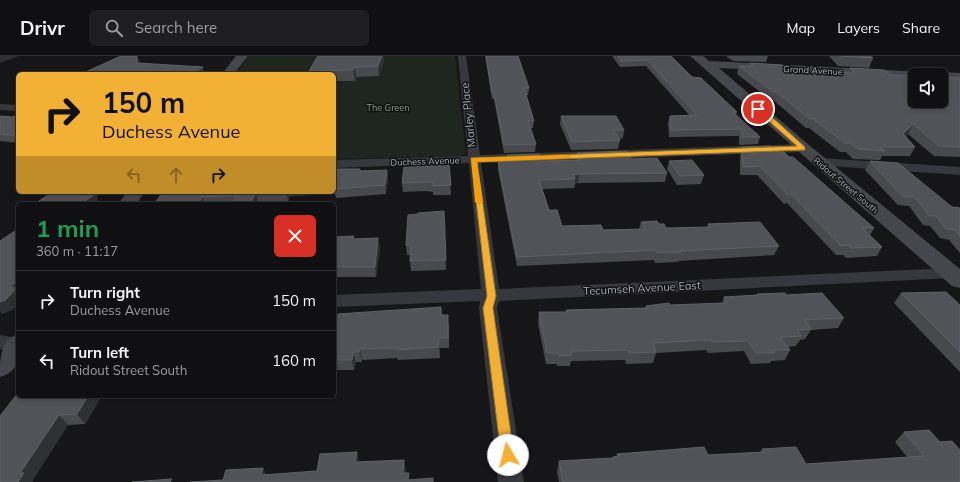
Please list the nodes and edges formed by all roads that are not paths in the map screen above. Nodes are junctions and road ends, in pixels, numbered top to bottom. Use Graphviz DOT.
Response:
graph roads {
  1 [pos="242,56"];
  2 [pos="462,56"];
  3 [pos="701,60"];
  4 [pos="230,72"];
  5 [pos="908,74"];
  6 [pos="948,76"];
  7 [pos="960,77"];
  8 [pos="0,107"];
  9 [pos="16,108"];
  10 [pos="803,148"];
  11 [pos="474,160"];
  12 [pos="820,162"];
  13 [pos="336,164"];
  14 [pos="960,171"];
  15 [pos="955,277"];
  16 [pos="491,296"];
  17 [pos="336,301"];
  18 [pos="12,344"];
  19 [pos="0,367"];
  20 [pos="511,482"];
  1 -- 4 [label="street"];
  2 -- 11 [label="street, Marley Place"];
  3 -- 5 [label="street, Grand Avenue"];
  3 -- 10 [label="street, Ridout Street South"];
  6 -- 7 [label="street"];
  8 -- 9 [label="street"];
  10 -- 11 [label="street, Duchess Avenue"];
  10 -- 12 [label="street, Ridout Street South"];
  11 -- 13 [label="street, Duchess Avenue"];
  11 -- 16 [label="street, Marley Place"];
  12 -- 14 [label="street"];
  12 -- 15 [label="street, Ridout Street South"];
  15 -- 16 [label="street, Tecumseh Avenue East"];
  16 -- 17 [label="street, Tecumseh Avenue East"];
  16 -- 20 [label="street, Marley Place"];
  18 -- 19 [label="street"];
}
